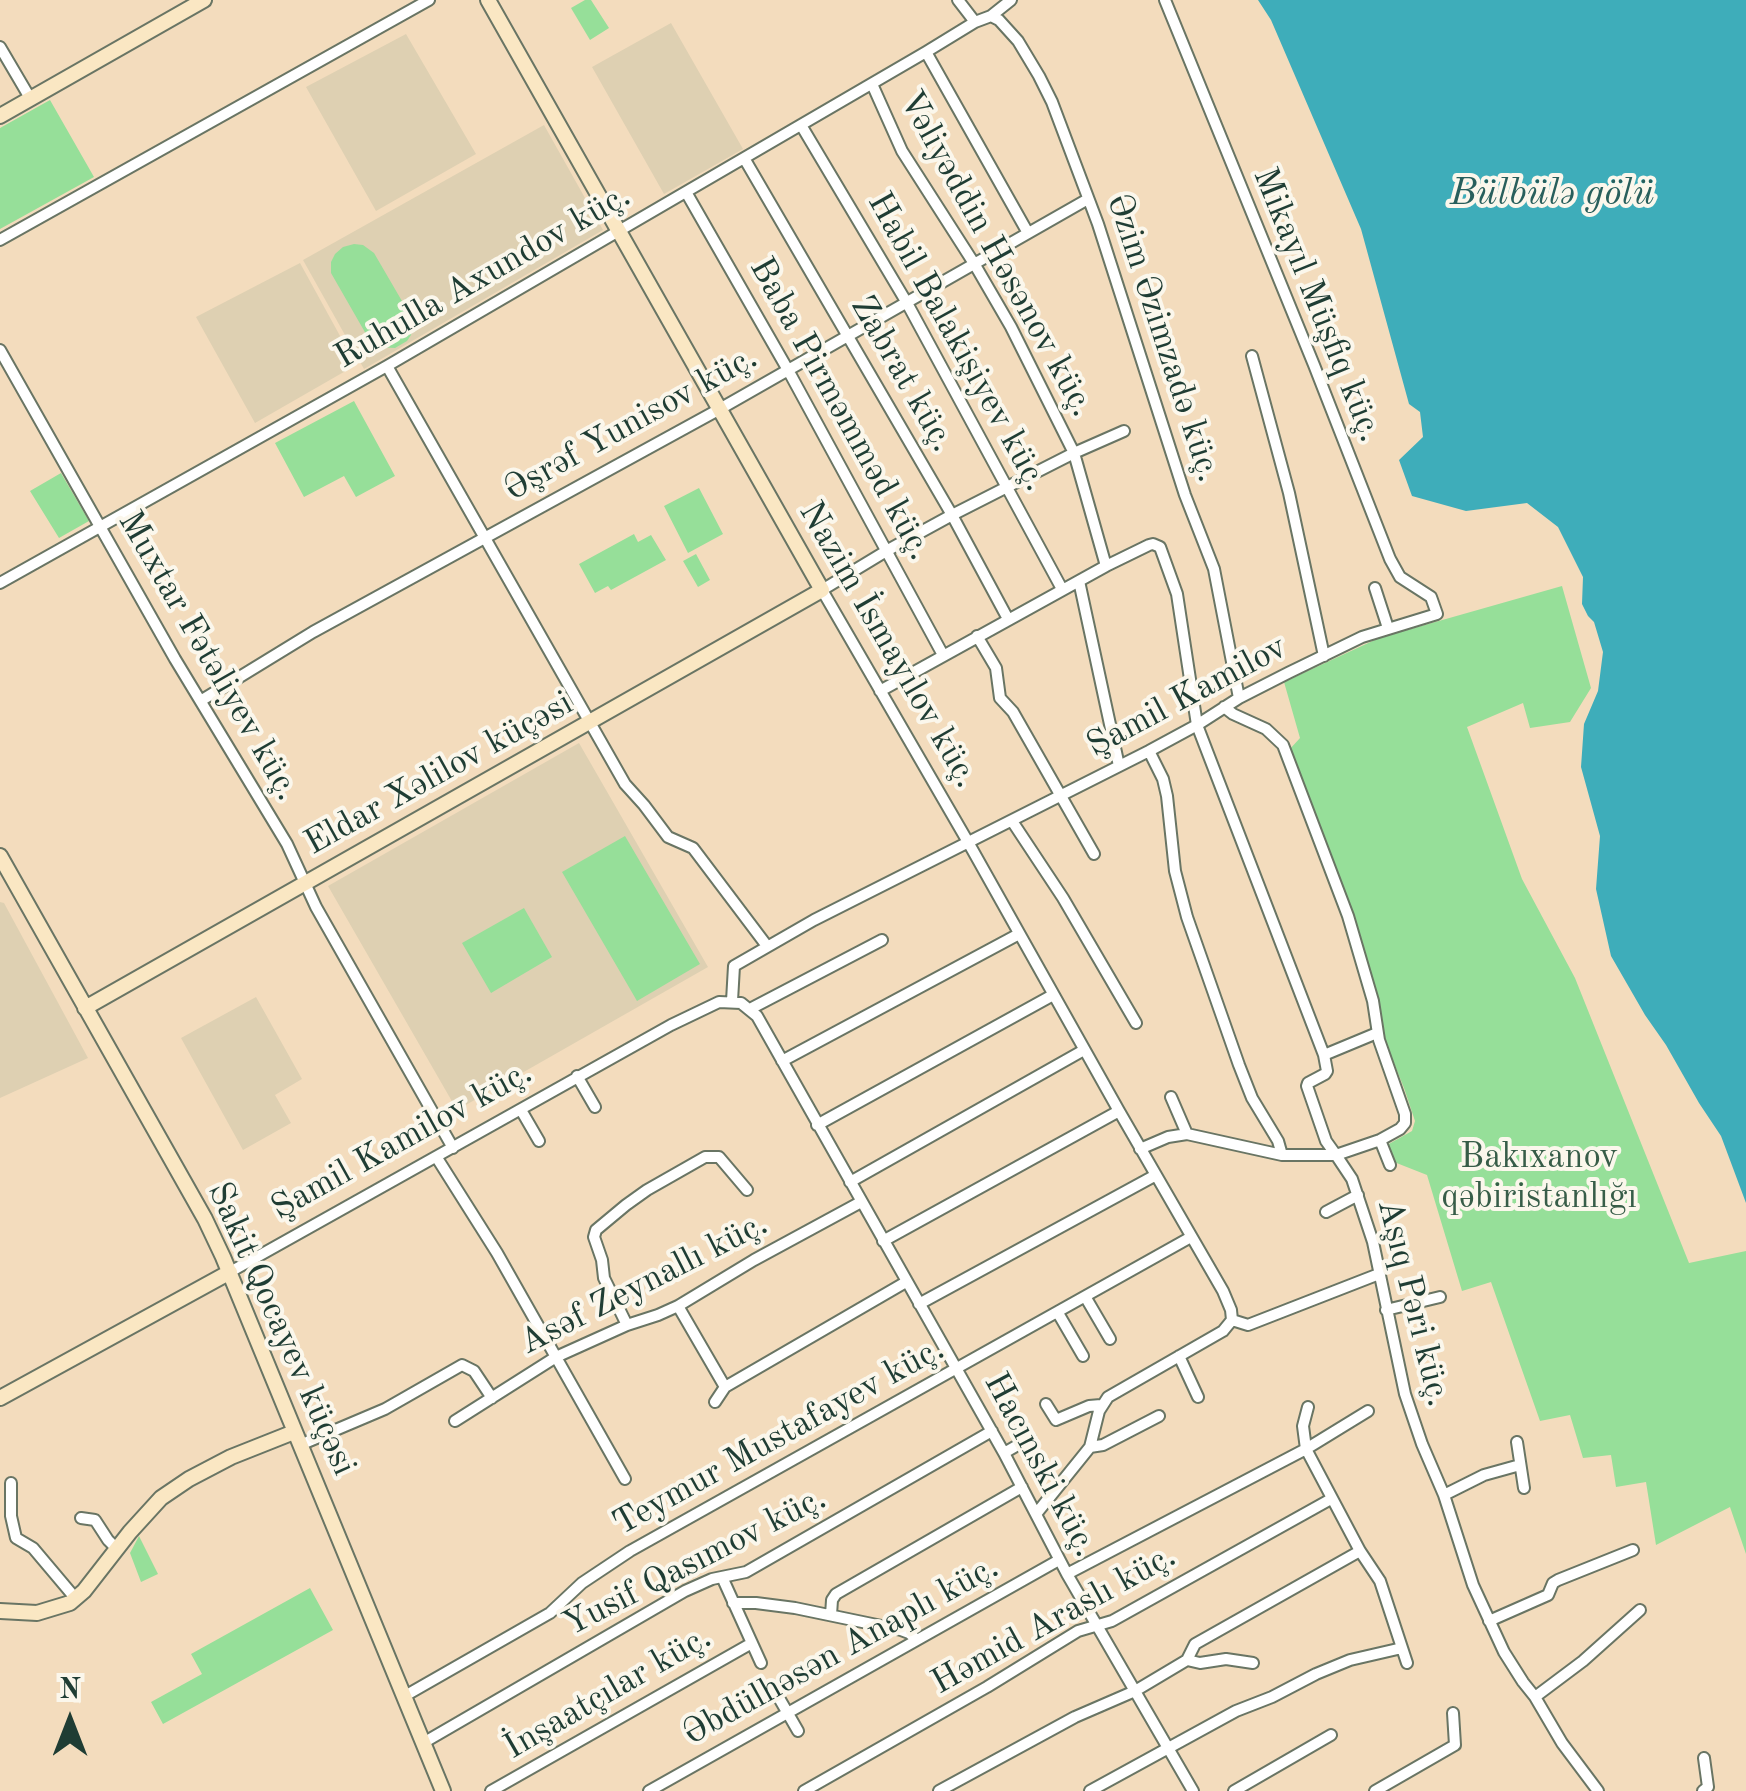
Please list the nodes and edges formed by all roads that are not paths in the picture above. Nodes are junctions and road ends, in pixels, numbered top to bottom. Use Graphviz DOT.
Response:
graph roads {
  1 [pos="204,0"];
  2 [pos="429,0"];
  3 [pos="488,0"];
  4 [pos="958,0"];
  5 [pos="1010,0"];
  6 [pos="1164,0"];
  7 [pos="992,16"];
  8 [pos="975,22"];
  9 [pos="0,47"];
  10 [pos="926,52"];
  11 [pos="872,84"];
  12 [pos="30,98"];
  13 [pos="0,116"];
  14 [pos="801,125"];
  15 [pos="744,158"];
  16 [pos="686,192"];
  17 [pos="1088,199"];
  18 [pos="619,230"];
  19 [pos="1028,233"];
  20 [pos="0,240"];
  21 [pos="976,265"];
  22 [pos="907,303"];
  23 [pos="848,335"];
  24 [pos="0,350"];
  25 [pos="1252,356"];
  26 [pos="387,366"];
  27 [pos="788,370"];
  28 [pos="718,410"];
  29 [pos="1124,431"];
  30 [pos="1074,453"];
  31 [pos="1008,487"];
  32 [pos="952,516"];
  33 [pos="100,526"];
  34 [pos="484,537"];
  35 [pos="888,550"];
  36 [pos="1106,566"];
  37 [pos="1078,581"];
  38 [pos="0,582"];
  39 [pos="1375,588"];
  40 [pos="1062,589"];
  41 [pos="822,590"];
  42 [pos="1437,614"];
  43 [pos="1008,619"];
  44 [pos="1388,628"];
  45 [pos="977,636"];
  46 [pos="943,656"];
  47 [pos="1324,656"];
  48 [pos="880,691"];
  49 [pos="1239,698"];
  50 [pos="202,700"];
  51 [pos="1224,707"];
  52 [pos="590,723"];
  53 [pos="1197,726"];
  54 [pos="1149,751"];
  55 [pos="1119,766"];
  56 [pos="1059,795"];
  57 [pos="1012,822"];
  58 [pos="968,842"];
  59 [pos="1094,854"];
  60 [pos="0,856"];
  61 [pos="305,884"];
  62 [pos="1019,934"];
  63 [pos="882,940"];
  64 [pos="767,946"];
  65 [pos="1053,994"];
  66 [pos="732,1001"];
  67 [pos="85,1008"];
  68 [pos="750,1009"];
  69 [pos="1136,1023"];
  70 [pos="1377,1032"];
  71 [pos="1084,1050"];
  72 [pos="1324,1055"];
  73 [pos="782,1062"];
  74 [pos="577,1076"];
  75 [pos="1171,1097"];
  76 [pos="595,1107"];
  77 [pos="521,1110"];
  78 [pos="1118,1111"];
  79 [pos="818,1125"];
  80 [pos="1186,1134"];
  81 [pos="1380,1140"];
  82 [pos="539,1141"];
  83 [pos="453,1148"];
  84 [pos="1140,1148"];
  85 [pos="1282,1155"];
  86 [pos="1336,1156"];
  87 [pos="436,1158"];
  88 [pos="1390,1165"];
  89 [pos="1156,1175"];
  90 [pos="850,1182"];
  91 [pos="747,1190"];
  92 [pos="1358,1195"];
  93 [pos="861,1202"];
  94 [pos="1326,1212"];
  95 [pos="1191,1237"];
  96 [pos="883,1241"];
  97 [pos="230,1272"];
  98 [pos="1379,1274"];
  99 [pos="906,1282"];
  100 [pos="1440,1297"];
  101 [pos="1086,1298"];
  102 [pos="919,1304"];
  103 [pos="678,1306"];
  104 [pos="1386,1310"];
  105 [pos="1058,1313"];
  106 [pos="1232,1320"];
  107 [pos="627,1324"];
  108 [pos="1110,1338"];
  109 [pos="1083,1356"];
  110 [pos="1179,1356"];
  111 [pos="556,1357"];
  112 [pos="956,1370"];
  113 [pos="725,1387"];
  114 [pos="1198,1396"];
  115 [pos="0,1398"];
  116 [pos="492,1398"];
  117 [pos="715,1402"];
  118 [pos="1046,1404"];
  119 [pos="1101,1405"];
  120 [pos="1308,1407"];
  121 [pos="1368,1410"];
  122 [pos="1159,1416"];
  123 [pos="455,1421"];
  124 [pos="992,1431"];
  125 [pos="1030,1438"];
  126 [pos="297,1439"];
  127 [pos="1517,1442"];
  128 [pos="1090,1447"];
  129 [pos="1306,1449"];
  130 [pos="1004,1453"];
  131 [pos="1520,1464"];
  132 [pos="625,1479"];
  133 [pos="12,1483"];
  134 [pos="1022,1487"];
  135 [pos="1524,1488"];
  136 [pos="1444,1495"];
  137 [pos="1331,1499"];
  138 [pos="1036,1514"];
  139 [pos="80,1518"];
  140 [pos="117,1549"];
  141 [pos="1633,1550"];
  142 [pos="1360,1551"];
  143 [pos="1059,1560"];
  144 [pos="1067,1574"];
  145 [pos="722,1577"];
  146 [pos="76,1599"];
  147 [pos="733,1603"];
  148 [pos="1640,1610"];
  149 [pos="0,1611"];
  150 [pos="831,1615"];
  151 [pos="1490,1621"];
  152 [pos="1096,1625"];
  153 [pos="916,1639"];
  154 [pos="752,1643"];
  155 [pos="1402,1648"];
  156 [pos="1186,1660"];
  157 [pos="761,1663"];
  158 [pos="1253,1663"];
  159 [pos="1406,1663"];
  160 [pos="775,1691"];
  161 [pos="1135,1691"];
  162 [pos="403,1697"];
  163 [pos="1536,1697"];
  164 [pos="788,1711"];
  165 [pos="1452,1714"];
  166 [pos="798,1732"];
  167 [pos="1331,1735"];
  168 [pos="423,1742"];
  169 [pos="1166,1747"];
  170 [pos="1704,1758"];
  171 [pos="443,1791"];
  172 [pos="491,1791"];
  173 [pos="650,1791"];
  174 [pos="804,1791"];
  175 [pos="939,1791"];
  176 [pos="1090,1791"];
  177 [pos="1193,1791"];
  178 [pos="1234,1791"];
  179 [pos="1374,1791"];
  180 [pos="1598,1791"];
  181 [pos="1703,1791"];
  1 -- 12 [label="street"];
  2 -- 20 [label="street"];
  3 -- 18 [label="street, Nazim İsmayılov küç."];
  4 -- 8 [label="street"];
  5 -- 7 [label="street"];
  6 -- 42 [label="street, Mikayıl Müşfiq küç."];
  7 -- 8 [label="street, Ruhulla Axundov küç."];
  7 -- 17 [label="street, Əzim Əzimzadə küç."];
  8 -- 10 [label="street, Ruhulla Axundov küç."];
  9 -- 12 [label="street"];
  10 -- 11 [label="street, Ruhulla Axundov küç."];
  10 -- 19 [label="street"];
  11 -- 14 [label="street, Ruhulla Axundov küç."];
  11 -- 21 [label="street, Vəliyəddin Həsənov küç."];
  12 -- 13 [label="street"];
  14 -- 15 [label="street, Ruhulla Axundov küç."];
  14 -- 22 [label="street, Habil Balakişiyev küç."];
  15 -- 16 [label="street, Ruhulla Axundov küç."];
  15 -- 23 [label="street, Zabrat küç."];
  16 -- 18 [label="street, Ruhulla Axundov küç."];
  16 -- 27 [label="street, Baba Pirməmməd küç."];
  17 -- 19 [label="street, Əşrəf Yunisov küç."];
  17 -- 49 [label="street, Əzim Əzimzadə küç."];
  18 -- 26 [label="street, Ruhulla Axundov küç."];
  18 -- 28 [label="street, Nazim İsmayılov küç."];
  19 -- 21 [label="street, Əşrəf Yunisov küç."];
  21 -- 22 [label="street, Əşrəf Yunisov küç."];
  21 -- 30 [label="street, Vəliyəddin Həsənov küç."];
  22 -- 23 [label="street, Əşrəf Yunisov küç."];
  22 -- 31 [label="street, Habil Balakişiyev küç."];
  23 -- 27 [label="street, Əşrəf Yunisov küç."];
  23 -- 32 [label="street, Zabrat küç."];
  24 -- 33 [label="street, Muxtar Fətəliyev küç."];
  25 -- 47 [label="street"];
  26 -- 33 [label="street, Ruhulla Axundov küç."];
  26 -- 34 [label="street"];
  27 -- 28 [label="street, Əşrəf Yunisov küç."];
  27 -- 35 [label="street, Baba Pirməmməd küç."];
  28 -- 34 [label="street, Əşrəf Yunisov küç."];
  28 -- 41 [label="street, Nazim İsmayılov küç."];
  29 -- 30 [label="street"];
  30 -- 31 [label="street"];
  30 -- 36 [label="street, Vəliyəddin Həsənov küç."];
  31 -- 32 [label="street"];
  31 -- 40 [label="street, Habil Balakişiyev küç."];
  32 -- 35 [label="street"];
  32 -- 43 [label="street, Zabrat küç."];
  33 -- 38 [label="street, Ruhulla Axundov küç."];
  33 -- 50 [label="street, Muxtar Fətəliyev küç."];
  34 -- 50 [label="street, Əşrəf Yunisov küç."];
  34 -- 52 [label="street"];
  35 -- 41 [label="street"];
  35 -- 46 [label="street, Baba Pirməmməd küç."];
  36 -- 37 [label="street"];
  36 -- 53 [label="street"];
  37 -- 40 [label="street"];
  37 -- 55 [label="street"];
  39 -- 44 [label="street"];
  40 -- 43 [label="street"];
  41 -- 48 [label="street, Nazim İsmayılov küç."];
  41 -- 52 [label="street, Eldar Xəlilov küçəsi"];
  42 -- 44 [label="street, Şamil Kamilov"];
  43 -- 45 [label="street"];
  44 -- 47 [label="street, Şamil Kamilov"];
  45 -- 46 [label="street"];
  45 -- 56 [label="street"];
  46 -- 48 [label="street"];
  47 -- 49 [label="street, Şamil Kamilov"];
  48 -- 58 [label="street, Nazim İsmayılov küç."];
  49 -- 51 [label="street, Şamil Kamilov"];
  50 -- 61 [label="street, Muxtar Fətəliyev küç."];
  51 -- 53 [label="street, Şamil Kamilov"];
  51 -- 70 [label="street"];
  52 -- 61 [label="street, Eldar Xəlilov küçəsi"];
  52 -- 64 [label="street"];
  53 -- 54 [label="street, Şamil Kamilov"];
  53 -- 72 [label="street"];
  54 -- 55 [label="street, Şamil Kamilov"];
  54 -- 85 [label="street"];
  55 -- 56 [label="street, Şamil Kamilov"];
  56 -- 57 [label="street, Şamil Kamilov"];
  56 -- 59 [label="street"];
  57 -- 58 [label="street, Şamil Kamilov"];
  57 -- 69 [label="street"];
  58 -- 62 [label="street, Nazim İsmayılov küç."];
  58 -- 64 [label="street"];
  60 -- 67 [label="street, Sakit Qocayev küçəsi"];
  61 -- 67 [label="street, Eldar Xəlilov küçəsi"];
  61 -- 83 [label="street, Muxtar Fətəliyev küç."];
  62 -- 65 [label="street, Nazim İsmayılov küç."];
  62 -- 73 [label="street"];
  63 -- 68 [label="street"];
  64 -- 66 [label="street"];
  65 -- 71 [label="street, Nazim İsmayılov küç."];
  65 -- 79 [label="street"];
  66 -- 68 [label="street"];
  66 -- 74 [label="street, Şamil Kamilov küç."];
  67 -- 97 [label="street, Sakit Qocayev küçəsi"];
  68 -- 73 [label="street, Hacınski küç."];
  70 -- 72 [label="street"];
  70 -- 81 [label="street"];
  71 -- 78 [label="street, Nazim İsmayılov küç."];
  71 -- 90 [label="street"];
  72 -- 86 [label="street"];
  73 -- 79 [label="street, Hacınski küç."];
  74 -- 76 [label="street"];
  74 -- 77 [label="street, Şamil Kamilov küç."];
  75 -- 80 [label="street"];
  77 -- 82 [label="street"];
  77 -- 83 [label="street, Şamil Kamilov küç."];
  78 -- 84 [label="street, Nazim İsmayılov küç."];
  78 -- 96 [label="street"];
  79 -- 90 [label="street, Hacınski küç."];
  80 -- 84 [label="street"];
  80 -- 85 [label="street"];
  81 -- 86 [label="street"];
  81 -- 88 [label="street"];
  83 -- 87 [label="street, Şamil Kamilov küç."];
  84 -- 89 [label="street, Nazim İsmayılov küç."];
  85 -- 86 [label="street"];
  86 -- 92 [label="street, Aşıq Pəri küç."];
  87 -- 97 [label="street, Şamil Kamilov küç."];
  87 -- 111 [label="street"];
  89 -- 95 [label="street, Nazim İsmayılov küç."];
  89 -- 102 [label="street"];
  90 -- 93 [label="street, Hacınski küç."];
  91 -- 107 [label="street"];
  92 -- 94 [label="street"];
  92 -- 98 [label="street, Aşıq Pəri küç."];
  93 -- 96 [label="street, Hacınski küç."];
  93 -- 103 [label="street, Asəf Zeynallı küç."];
  95 -- 101 [label="street, Teymur Mustafayev küç."];
  95 -- 106 [label="street, Nazim İsmayılov küç."];
  96 -- 99 [label="street, Hacınski küç."];
  97 -- 115 [label="street, Şamil Kamilov küç."];
  97 -- 126 [label="street, Sakit Qocayev küçəsi"];
  98 -- 104 [label="street, Aşıq Pəri küç."];
  98 -- 106 [label="street"];
  99 -- 102 [label="street, Hacınski küç."];
  99 -- 113 [label="street"];
  100 -- 104 [label="street"];
  101 -- 105 [label="street, Teymur Mustafayev küç."];
  101 -- 108 [label="street"];
  102 -- 112 [label="street, Hacınski küç."];
  103 -- 107 [label="street, Asəf Zeynallı küç."];
  103 -- 113 [label="street"];
  104 -- 136 [label="street, Aşıq Pəri küç."];
  105 -- 109 [label="street"];
  105 -- 112 [label="street, Teymur Mustafayev küç."];
  106 -- 110 [label="street"];
  107 -- 111 [label="street, Asəf Zeynallı küç."];
  110 -- 114 [label="street"];
  110 -- 119 [label="street"];
  111 -- 116 [label="street, Asəf Zeynallı küç."];
  111 -- 132 [label="street"];
  112 -- 124 [label="street, Hacınski küç."];
  112 -- 162 [label="street, Teymur Mustafayev küç."];
  113 -- 117 [label="street"];
  116 -- 123 [label="street, Asəf Zeynallı küç."];
  116 -- 126 [label="street"];
  118 -- 119 [label="street"];
  119 -- 128 [label="street"];
  120 -- 129 [label="street"];
  121 -- 129 [label="street"];
  122 -- 128 [label="street"];
  124 -- 130 [label="street, Hacınski küç."];
  124 -- 145 [label="street, Yusif Qasımov küç."];
  125 -- 130 [label="street"];
  126 -- 140 [label="street"];
  126 -- 162 [label="street, Sakit Qocayev küçəsi"];
  127 -- 131 [label="street"];
  128 -- 138 [label="street"];
  129 -- 137 [label="street"];
  129 -- 144 [label="street"];
  130 -- 134 [label="street, Hacınski küç."];
  131 -- 135 [label="street"];
  131 -- 136 [label="street"];
  133 -- 146 [label="street"];
  134 -- 138 [label="street, Hacınski küç."];
  134 -- 150 [label="street"];
  136 -- 151 [label="street, Aşıq Pəri küç."];
  137 -- 142 [label="street"];
  137 -- 152 [label="street, Həmid Araslı küç."];
  138 -- 143 [label="street, Hacınski küç."];
  139 -- 140 [label="street"];
  140 -- 146 [label="street"];
  141 -- 151 [label="street"];
  142 -- 155 [label="street"];
  142 -- 156 [label="street"];
  143 -- 144 [label="street, Hacınski küç."];
  143 -- 153 [label="street, Əbdülhəsən Anaplı küç."];
  144 -- 152 [label="street, Hacınski küç."];
  145 -- 147 [label="street"];
  145 -- 168 [label="street, Yusif Qasımov küç."];
  146 -- 149 [label="street"];
  147 -- 150 [label="street"];
  147 -- 154 [label="street"];
  148 -- 163 [label="street"];
  150 -- 153 [label="street"];
  151 -- 163 [label="street, Aşıq Pəri küç."];
  152 -- 161 [label="street, Hacınski küç."];
  152 -- 174 [label="street, Həmid Araslı küç."];
  153 -- 164 [label="street, Əbdülhəsən Anaplı küç."];
  154 -- 157 [label="street"];
  154 -- 172 [label="street, İnşaatçılar küç."];
  155 -- 159 [label="street"];
  155 -- 169 [label="street"];
  156 -- 158 [label="street"];
  156 -- 161 [label="street"];
  160 -- 164 [label="street"];
  161 -- 169 [label="street, Hacınski küç."];
  161 -- 175 [label="street"];
  162 -- 168 [label="street, Sakit Qocayev küçəsi"];
  163 -- 180 [label="street, Aşıq Pəri küç."];
  164 -- 166 [label="street"];
  164 -- 173 [label="street, Əbdülhəsən Anaplı küç."];
  165 -- 179 [label="street"];
  167 -- 178 [label="street"];
  168 -- 171 [label="street, Sakit Qocayev küçəsi"];
  169 -- 176 [label="street"];
  169 -- 177 [label="street, Hacınski küç."];
  170 -- 181 [label="street"];
}
